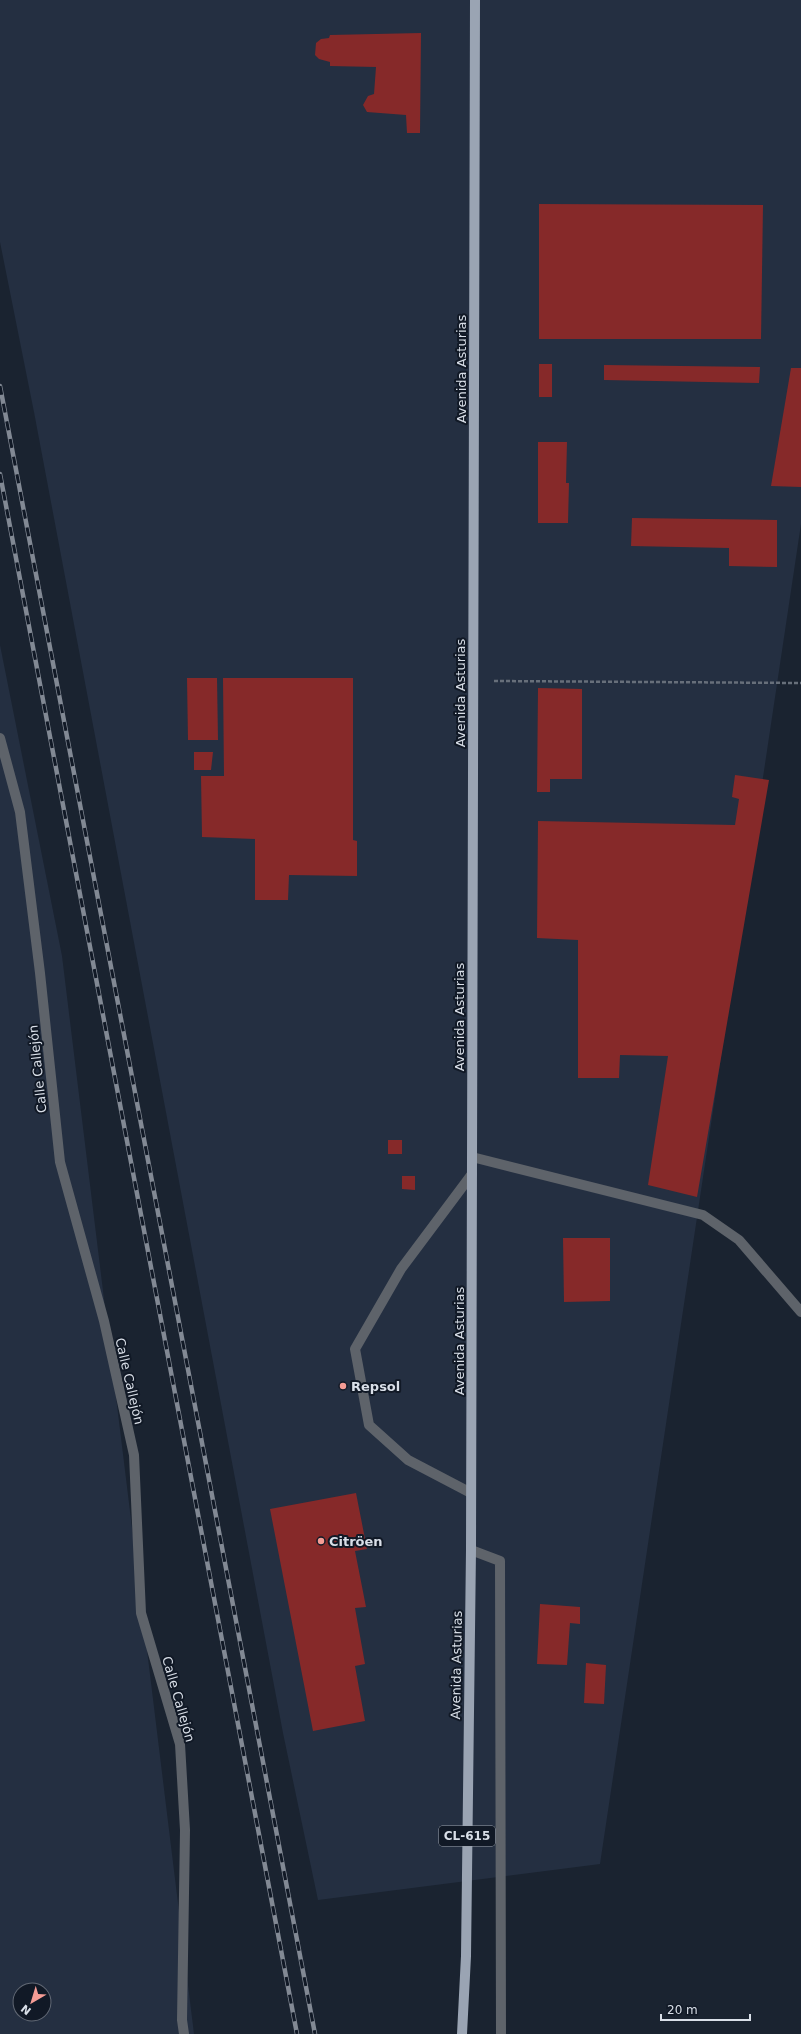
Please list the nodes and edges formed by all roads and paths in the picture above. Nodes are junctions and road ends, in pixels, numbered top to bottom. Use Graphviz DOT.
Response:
graph roads {
  1 [pos="475,0"];
  2 [pos="473,681"];
  3 [pos="801,683"];
  4 [pos="0,738"];
  5 [pos="472,1157"];
  6 [pos="472,1174"];
  7 [pos="801,1312"];
  8 [pos="471,1492"];
  9 [pos="471,1550"];
  10 [pos="184,2034"];
  11 [pos="462,2034"];
  12 [pos="501,2034"];
  1 -- 2 [label="main road, Avenida Asturias"];
  2 -- 3 [label="path"];
  2 -- 5 [label="main road, Avenida Asturias"];
  4 -- 10 [label="street, Calle Callejón"];
  5 -- 6 [label="main road, Avenida Asturias"];
  5 -- 7 [label="street"];
  6 -- 8 [label="main road, Avenida Asturias"];
  6 -- 8 [label="street"];
  8 -- 9 [label="main road, Avenida Asturias"];
  9 -- 11 [label="main road, Avenida Asturias / CL-615"];
  9 -- 12 [label="street"];
}
